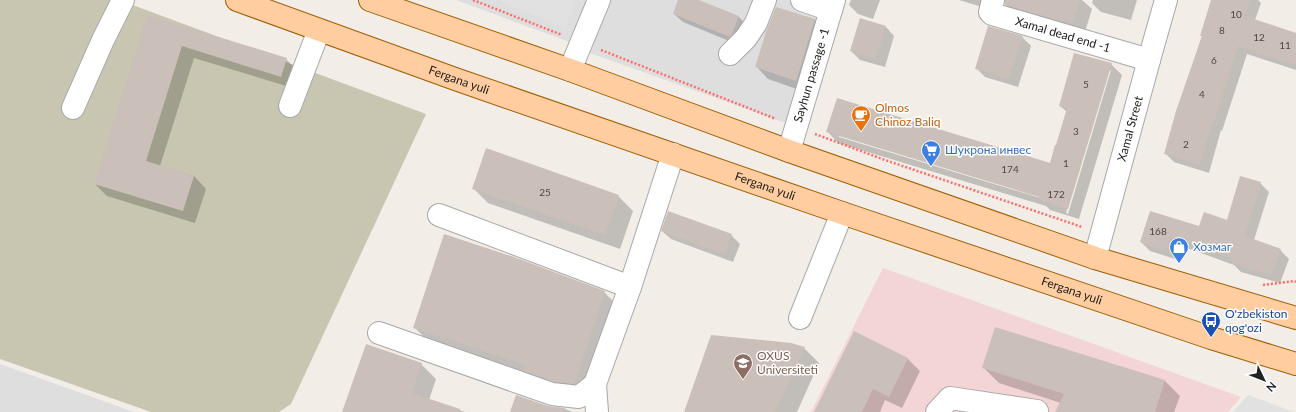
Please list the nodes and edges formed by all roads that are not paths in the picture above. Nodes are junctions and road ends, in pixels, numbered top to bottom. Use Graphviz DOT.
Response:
graph roads {
  1 [pos="123,0"];
  2 [pos="237,0"];
  3 [pos="370,0"];
  4 [pos="598,0"];
  5 [pos="765,0"];
  6 [pos="802,0"];
  7 [pos="993,0"];
  8 [pos="1166,0"];
  9 [pos="833,5"];
  10 [pos="319,30"];
  11 [pos="730,54"];
  12 [pos="1149,60"];
  13 [pos="570,70"];
  14 [pos="290,106"];
  15 [pos="74,108"];
  16 [pos="788,151"];
  17 [pos="673,154"];
  18 [pos="842,213"];
  19 [pos="439,215"];
  20 [pos="1095,258"];
  21 [pos="630,287"];
  22 [pos="800,318"];
  23 [pos="1296,318"];
  24 [pos="379,333"];
  25 [pos="1296,364"];
  26 [pos="595,384"];
  27 [pos="1037,411"];
  28 [pos="597,412"];
  29 [pos="937,412"];
  1 -- 15 [label="street"];
  2 -- 10 [label="main road, Fergana yuli"];
  3 -- 13 [label="main road"];
  4 -- 13 [label="street"];
  5 -- 11 [label="street"];
  6 -- 9 [label="street"];
  7 -- 12 [label="street, Xamal dead end -1"];
  8 -- 12 [label="street, Xamal Street"];
  9 -- 16 [label="street, Sayhun passage -1"];
  10 -- 14 [label="street"];
  10 -- 17 [label="main road, Fergana yuli"];
  12 -- 20 [label="street, Xamal Street"];
  13 -- 16 [label="main road"];
  16 -- 20 [label="main road"];
  17 -- 18 [label="main road, Fergana yuli"];
  17 -- 21 [label="street"];
  18 -- 22 [label="street"];
  18 -- 25 [label="main road, Fergana yuli"];
  19 -- 21 [label="street"];
  20 -- 23 [label="main road"];
  21 -- 26 [label="street"];
  24 -- 26 [label="street"];
  26 -- 28 [label="street"];
  27 -- 29 [label="street"];
}
